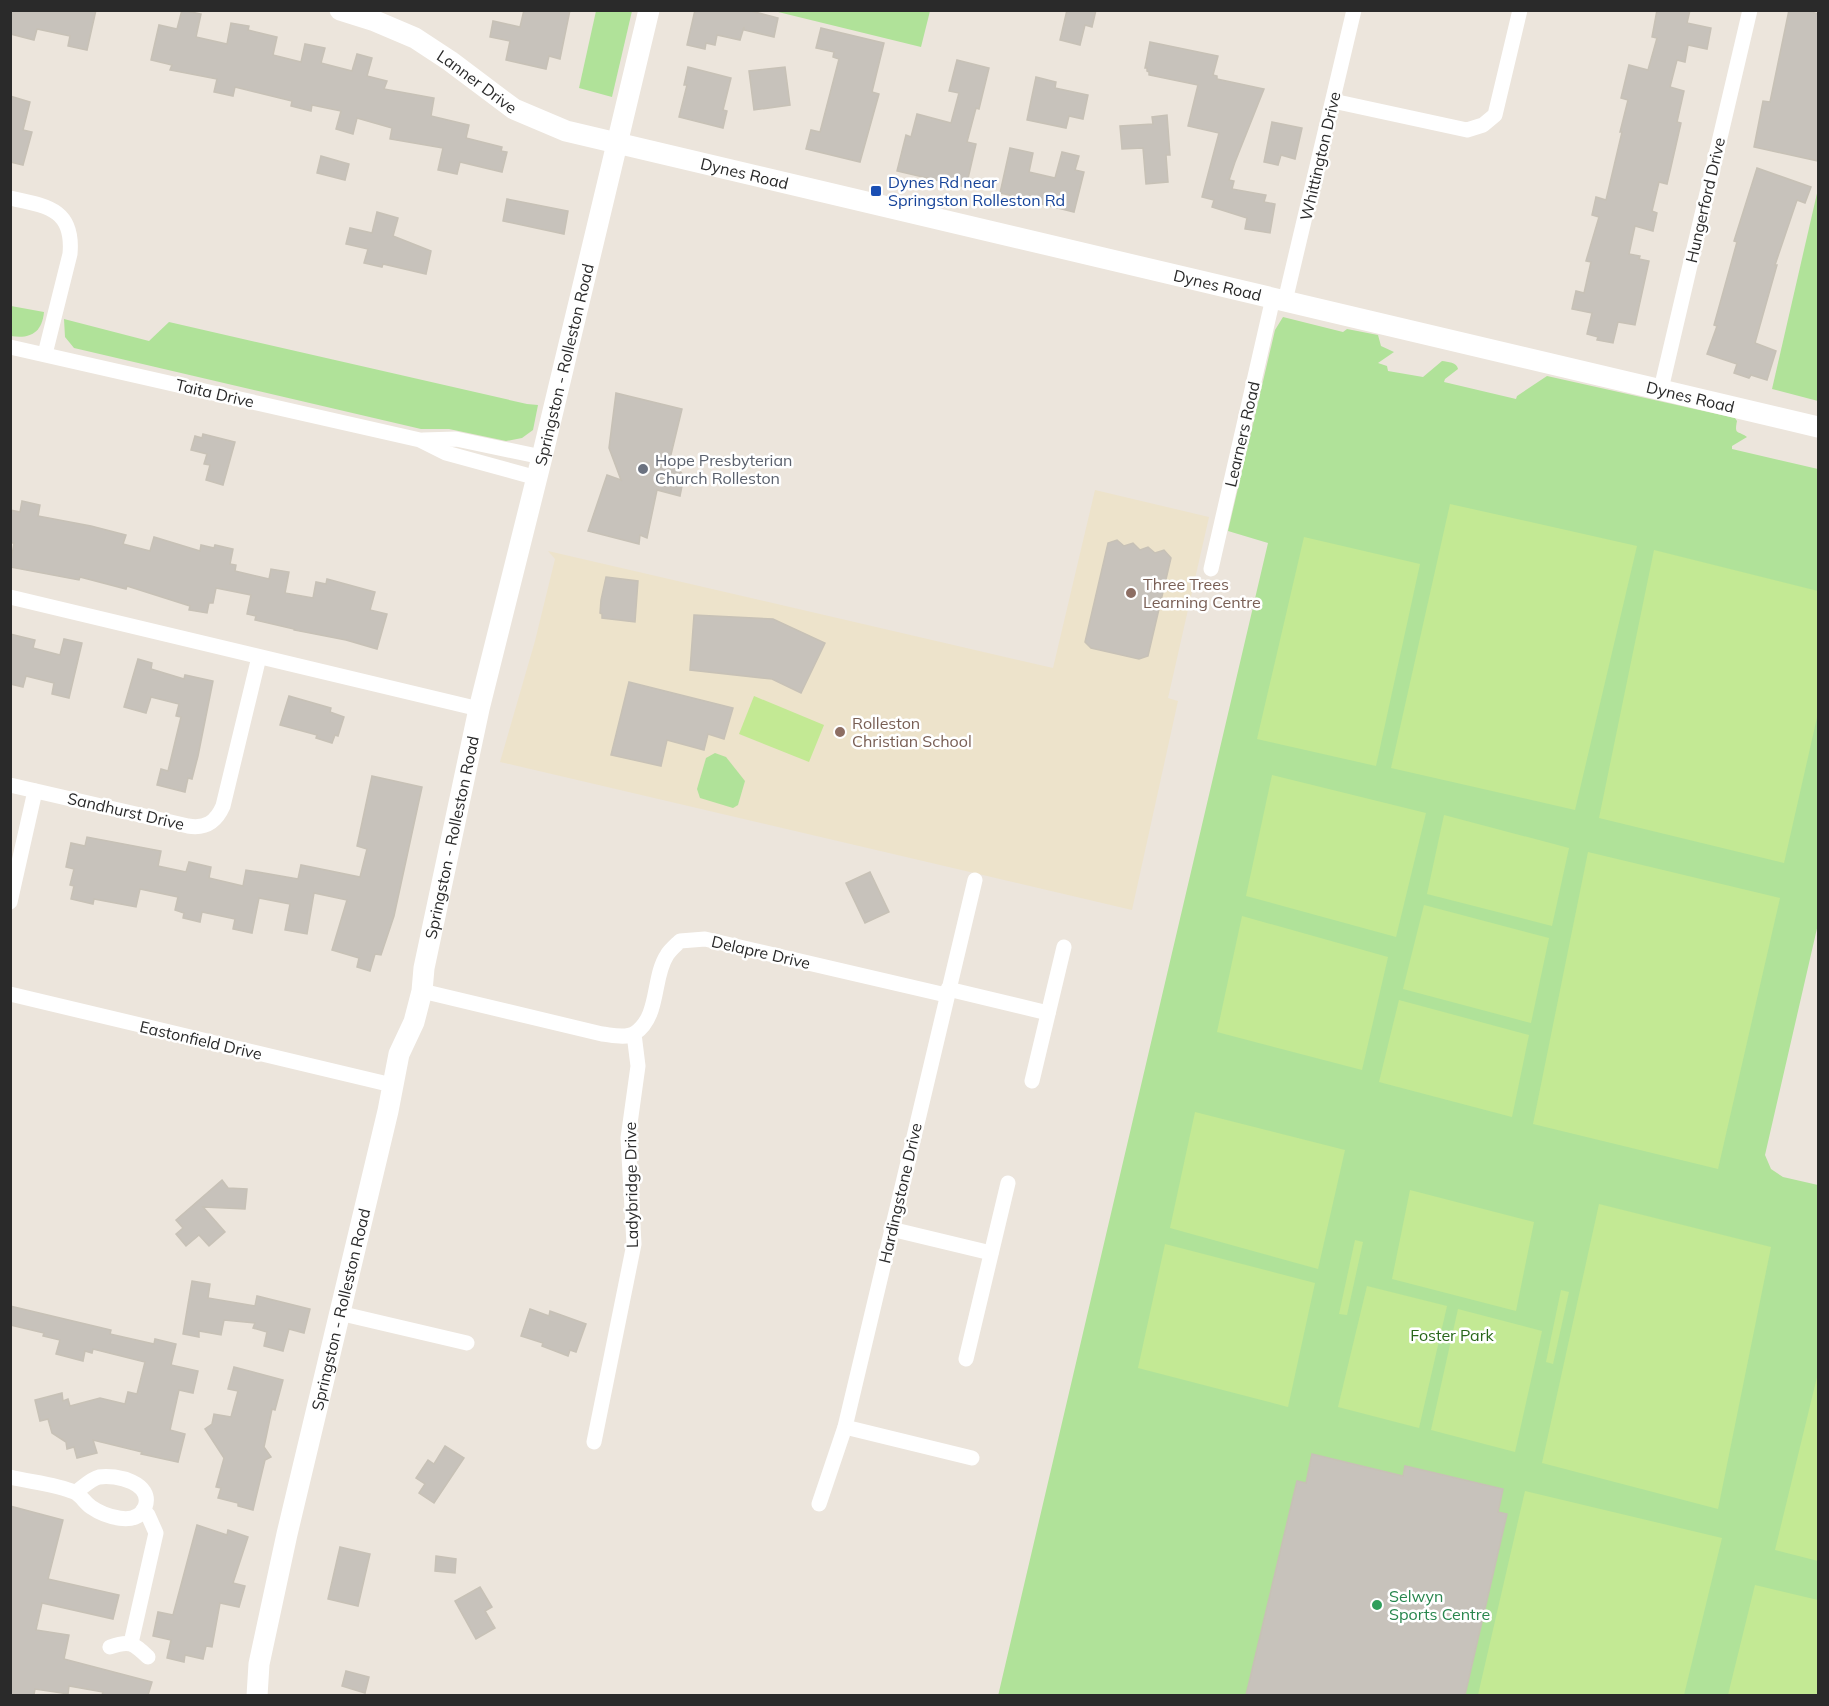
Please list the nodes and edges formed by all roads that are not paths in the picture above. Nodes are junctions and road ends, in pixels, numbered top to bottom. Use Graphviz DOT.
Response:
graph roads {
  1 [pos="649,10"];
  2 [pos="1354,10"];
  3 [pos="1520,10"];
  4 [pos="1750,10"];
  5 [pos="351,12"];
  6 [pos="1333,101"];
  7 [pos="618,145"];
  8 [pos="10,198"];
  9 [pos="1279,300"];
  10 [pos="10,347"];
  11 [pos="45,354"];
  12 [pos="1661,389"];
  13 [pos="1818,427"];
  14 [pos="420,440"];
  15 [pos="542,457"];
  16 [pos="537,478"];
  17 [pos="1211,569"];
  18 [pos="10,597"];
  19 [pos="259,657"];
  20 [pos="479,709"];
  21 [pos="10,785"];
  22 [pos="35,791"];
  23 [pos="975,880"];
  24 [pos="10,902"];
  25 [pos="1064,947"];
  26 [pos="422,991"];
  27 [pos="947,992"];
  28 [pos="10,994"];
  29 [pos="1048,1013"];
  30 [pos="634,1034"];
  31 [pos="1032,1081"];
  32 [pos="392,1085"];
  33 [pos="1008,1183"];
  34 [pos="891,1229"];
  35 [pos="992,1253"];
  36 [pos="339,1313"];
  37 [pos="467,1343"];
  38 [pos="966,1359"];
  39 [pos="845,1427"];
  40 [pos="594,1442"];
  41 [pos="972,1458"];
  42 [pos="10,1477"];
  43 [pos="76,1492"];
  44 [pos="819,1504"];
  45 [pos="143,1510"];
  46 [pos="131,1643"];
  47 [pos="110,1647"];
  48 [pos="148,1657"];
  49 [pos="259,1664"];
  50 [pos="246,1695"];
  51 [pos="257,1695"];
  1 -- 7 [label="main road, Springston - Rolleston Road"];
  2 -- 6 [label="street, Whittington Drive"];
  3 -- 6 [label="street"];
  4 -- 12 [label="street, Hungerford Drive"];
  5 -- 7 [label="main road, Lanner Drive"];
  6 -- 9 [label="street, Whittington Drive"];
  7 -- 9 [label="main road, Dynes Road"];
  7 -- 15 [label="main road, Springston - Rolleston Road"];
  8 -- 11 [label="street"];
  9 -- 12 [label="main road, Dynes Road"];
  9 -- 17 [label="street, Learners Road"];
  10 -- 11 [label="street, Taita Drive"];
  11 -- 14 [label="street, Taita Drive"];
  12 -- 13 [label="main road, Dynes Road"];
  14 -- 15 [label="street, Taita Drive"];
  14 -- 16 [label="street, Taita Drive"];
  15 -- 16 [label="main road, Springston - Rolleston Road"];
  16 -- 20 [label="main road, Springston - Rolleston Road"];
  18 -- 19 [label="street"];
  19 -- 20 [label="street"];
  19 -- 22 [label="street, Sandhurst Drive"];
  20 -- 26 [label="main road, Springston - Rolleston Road"];
  21 -- 22 [label="street, Sandhurst Drive"];
  22 -- 24 [label="street"];
  23 -- 27 [label="street, Hardingstone Drive"];
  25 -- 29 [label="street"];
  26 -- 30 [label="street"];
  26 -- 32 [label="main road, Springston - Rolleston Road"];
  27 -- 29 [label="street, Delapre Drive"];
  27 -- 30 [label="street, Delapre Drive"];
  27 -- 34 [label="street, Hardingstone Drive"];
  28 -- 32 [label="street, Eastonfield Drive"];
  29 -- 31 [label="street"];
  30 -- 40 [label="street, Ladybridge Drive"];
  32 -- 36 [label="main road, Springston - Rolleston Road"];
  33 -- 35 [label="street"];
  34 -- 35 [label="street"];
  34 -- 39 [label="street, Hardingstone Drive"];
  35 -- 38 [label="street"];
  36 -- 37 [label="street"];
  36 -- 49 [label="main road, Springston - Rolleston Road"];
  39 -- 41 [label="street"];
  39 -- 44 [label="street, Hardingstone Drive"];
  42 -- 43 [label="street"];
  43 -- 45 [label="street"];
  43 -- 45 [label="street"];
  45 -- 46 [label="street"];
  46 -- 47 [label="street"];
  46 -- 48 [label="street"];
  49 -- 50 [label="main road, Springston - Rolleston Road"];
  49 -- 51 [label="main road, Springston - Rolleston Road"];
}
